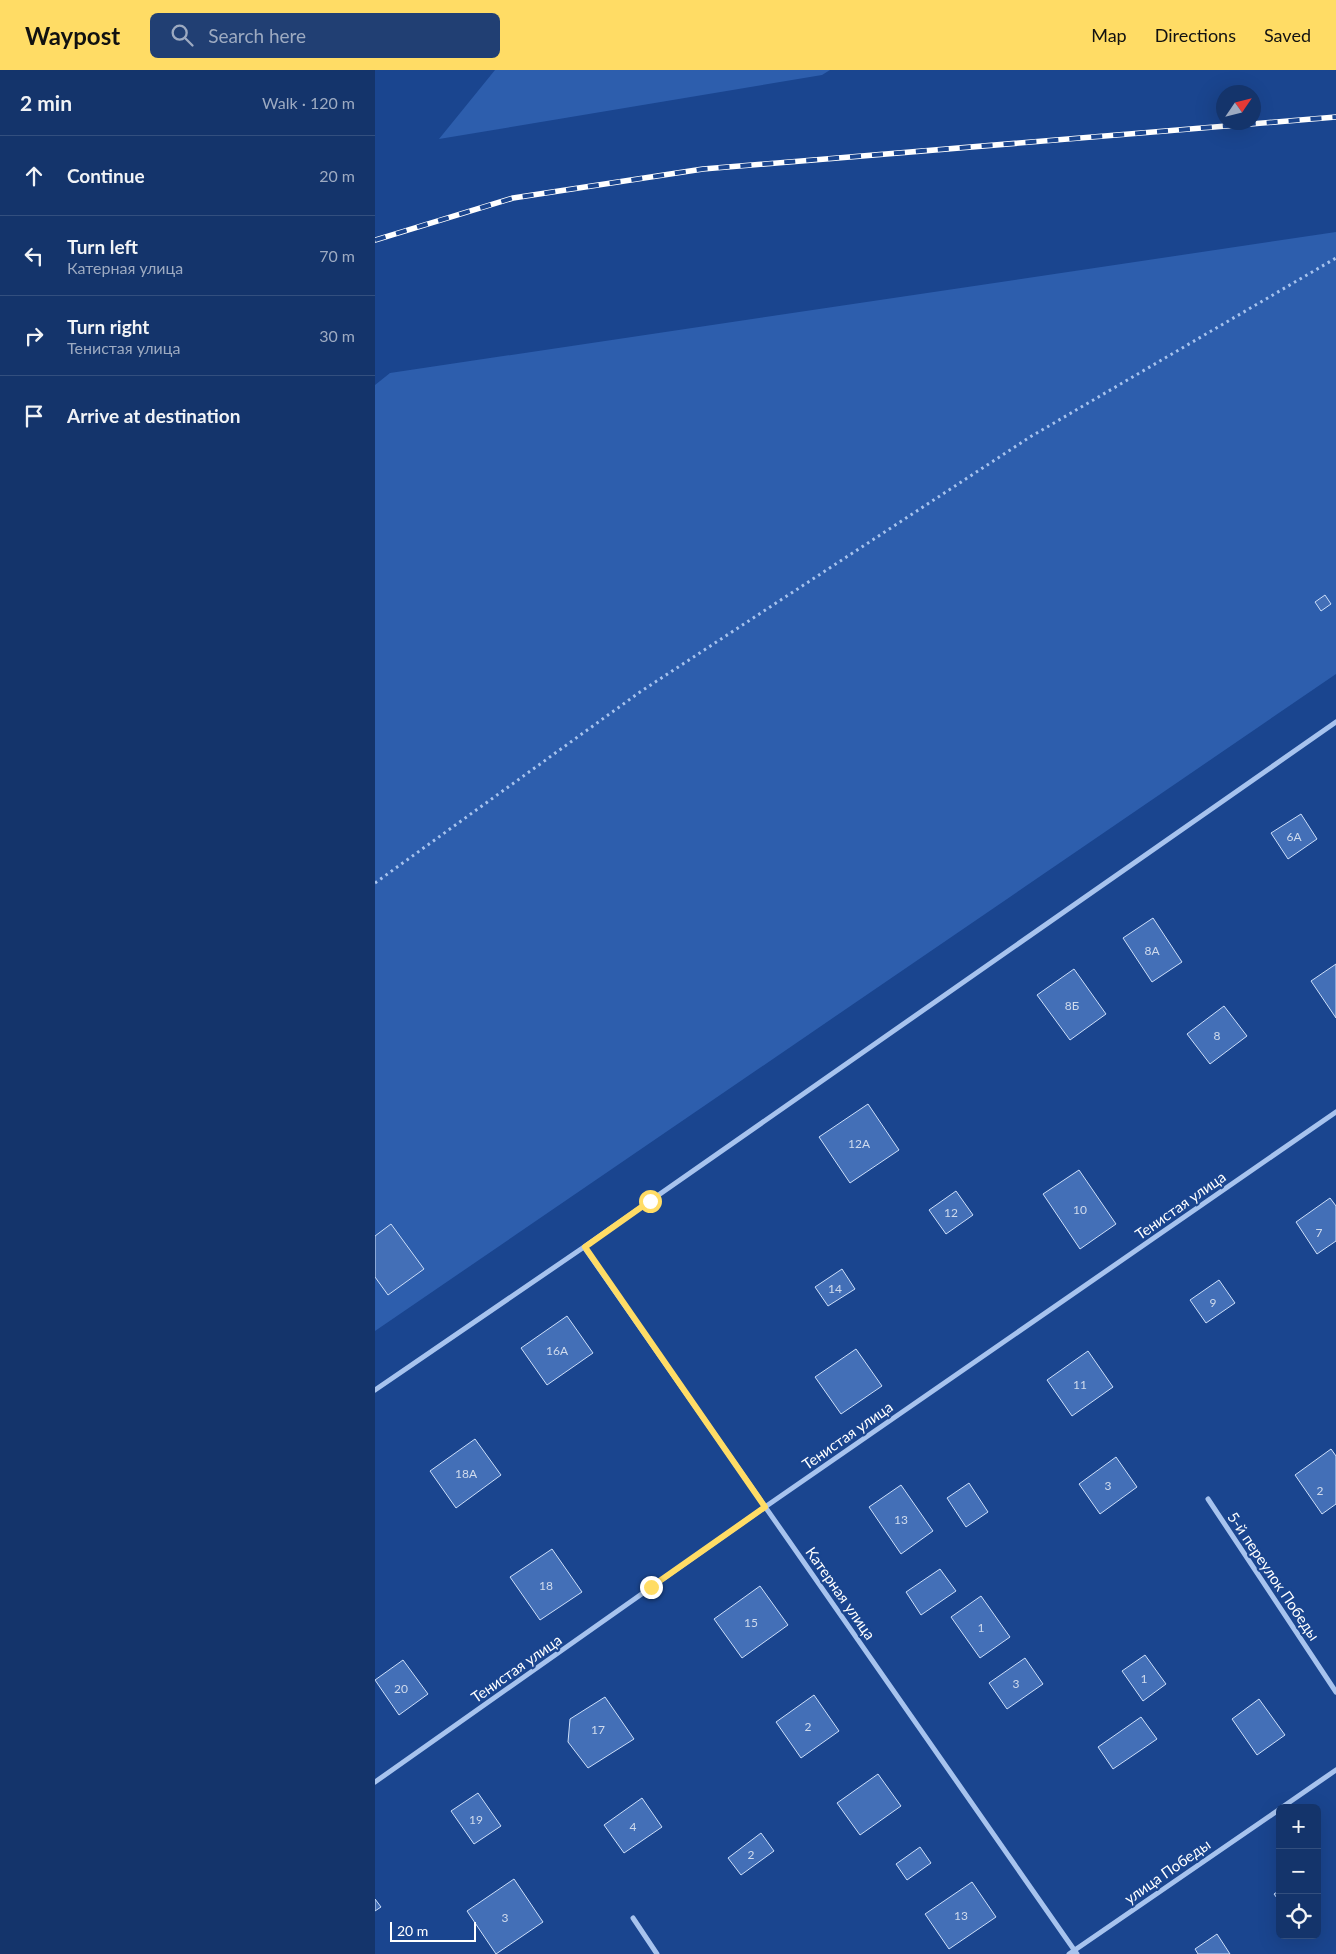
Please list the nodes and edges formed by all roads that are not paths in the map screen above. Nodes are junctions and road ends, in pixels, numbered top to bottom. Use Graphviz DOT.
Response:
graph roads {
  1 [pos="1336,722"];
  2 [pos="1336,1112"];
  3 [pos="585,1247"];
  4 [pos="375,1390"];
  5 [pos="1208,1499"];
  6 [pos="765,1507"];
  7 [pos="1336,1692"];
  8 [pos="1336,1770"];
  9 [pos="375,1782"];
  10 [pos="1286,1804"];
  11 [pos="1276,1811"];
  12 [pos="633,1918"];
  13 [pos="1073,1953"];
  14 [pos="657,1954"];
  1 -- 3 [label="street"];
  2 -- 6 [label="street, Тенистая улица"];
  3 -- 4 [label="street"];
  3 -- 6 [label="street, Катерная улица"];
  5 -- 7 [label="street, 5-й переулок Победы"];
  6 -- 9 [label="street, Тенистая улица"];
  6 -- 13 [label="street, Катерная улица"];
  8 -- 10 [label="street, улица Победы"];
  11 -- 13 [label="street, улица Победы"];
  12 -- 14 [label="street"];
}
